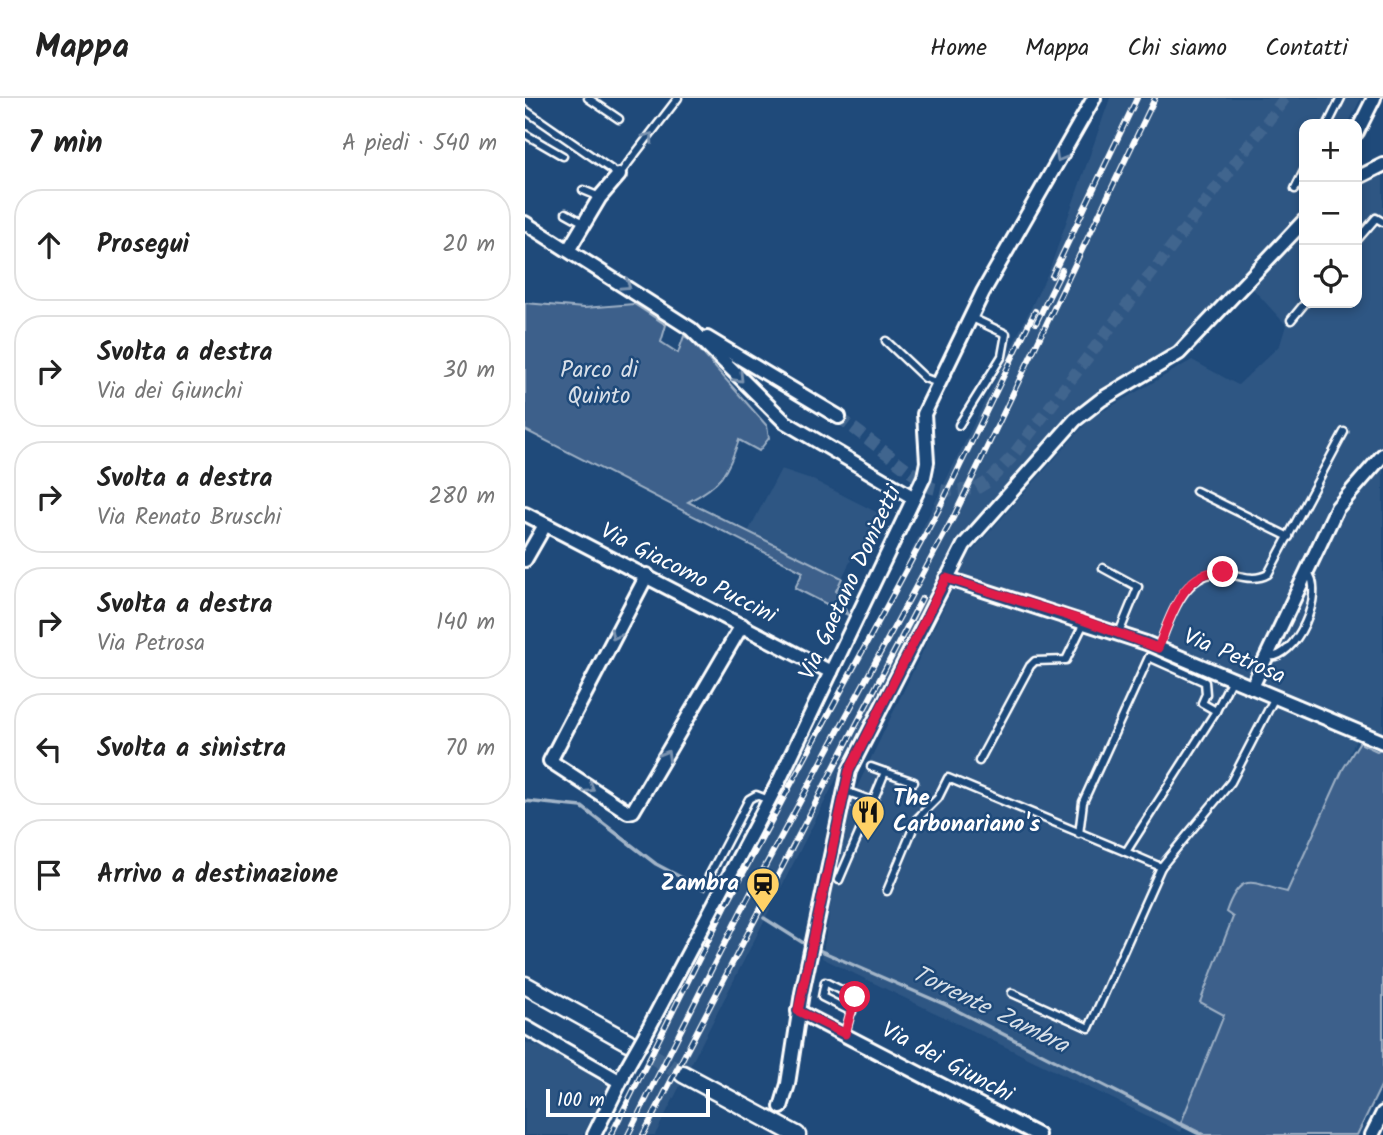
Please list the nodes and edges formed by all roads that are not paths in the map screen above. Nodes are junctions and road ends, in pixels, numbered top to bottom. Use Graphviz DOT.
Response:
graph roads {
  1 [pos="588,98"];
  2 [pos="678,98"];
  3 [pos="1094,98"];
  4 [pos="1341,98"];
  5 [pos="1374,98"];
  6 [pos="525,110"];
  7 [pos="619,119"];
  8 [pos="1330,119"];
  9 [pos="1362,122"];
  10 [pos="525,134"];
  11 [pos="563,156"];
  12 [pos="1383,165"];
  13 [pos="619,175"];
  14 [pos="1362,176"];
  15 [pos="1299,181"];
  16 [pos="1295,189"];
  17 [pos="583,190"];
  18 [pos="600,197"];
  19 [pos="566,213"];
  20 [pos="584,222"];
  21 [pos="1383,222"];
  22 [pos="525,223"];
  23 [pos="1299,226"];
  24 [pos="1362,234"];
  25 [pos="569,248"];
  26 [pos="1301,308"];
  27 [pos="970,317"];
  28 [pos="1291,320"];
  29 [pos="691,329"];
  30 [pos="886,341"];
  31 [pos="938,383"];
  32 [pos="839,417"];
  33 [pos="959,425"];
  34 [pos="1344,432"];
  35 [pos="1383,455"];
  36 [pos="1196,491"];
  37 [pos="914,498"];
  38 [pos="525,514"];
  39 [pos="545,525"];
  40 [pos="1289,537"];
  41 [pos="525,560"];
  42 [pos="1103,568"];
  43 [pos="1307,572"];
  44 [pos="647,575"];
  45 [pos="946,578"];
  46 [pos="1085,621"];
  47 [pos="742,625"];
  48 [pos="1119,634"];
  49 [pos="1158,648"];
  50 [pos="1267,656"];
  51 [pos="831,672"];
  52 [pos="1232,679"];
  53 [pos="1252,687"];
  54 [pos="1275,696"];
  55 [pos="1216,711"];
  56 [pos="1383,742"];
  57 [pos="979,761"];
  58 [pos="871,767"];
  59 [pos="885,772"];
  60 [pos="914,782"];
  61 [pos="844,790"];
  62 [pos="873,801"];
  63 [pos="1079,834"];
  64 [pos="1126,852"];
  65 [pos="1161,867"];
  66 [pos="839,880"];
  67 [pos="887,891"];
  68 [pos="525,985"];
  69 [pos="1012,993"];
  70 [pos="798,1011"];
  71 [pos="852,1012"];
  72 [pos="525,1027"];
  73 [pos="845,1034"];
  74 [pos="628,1042"];
  75 [pos="683,1074"];
  76 [pos="622,1077"];
  77 [pos="781,1107"];
  78 [pos="1383,1114"];
  79 [pos="594,1135"];
  80 [pos="797,1135"];
  81 [pos="1038,1135"];
  82 [pos="1372,1135"];
  1 -- 7 [label="lane"];
  13 -- 2 [label="lane, one-way"];
  3 -- 27 [label="street, Via Gaetano Donizetti, one-way"];
  4 -- 8 [label="lane"];
  5 -- 9 [label="street"];
  6 -- 13 [label="lane"];
  10 -- 11 [label="lane"];
  12 -- 14 [label="street"];
  13 -- 18 [label="street"];
  15 -- 16 [label="lane"];
  17 -- 18 [label="lane"];
  18 -- 20 [label="street"];
  19 -- 20 [label="lane"];
  20 -- 25 [label="street"];
  21 -- 24 [label="lane"];
  22 -- 25 [label="street"];
  23 -- 45 [label="street"];
  25 -- 29 [label="street, one-way"];
  26 -- 28 [label="lane"];
  27 -- 31 [label="street, Via Gaetano Donizetti"];
  27 -- 33 [label="lane"];
  29 -- 32 [label="street"];
  29 -- 37 [label="street, one-way"];
  30 -- 31 [label="lane"];
  31 -- 37 [label="street, Via Gaetano Donizetti"];
  34 -- 40 [label="lane"];
  35 -- 43 [label="street"];
  36 -- 40 [label="lane"];
  37 -- 51 [label="street, Via Gaetano Donizetti"];
  38 -- 39 [label="street, Via Giacomo Puccini"];
  39 -- 41 [label="street"];
  39 -- 44 [label="street, Via Giacomo Puccini"];
  40 -- 49 [label="lane"];
  42 -- 48 [label="lane"];
  43 -- 50 [label="street"];
  43 -- 50 [label="lane"];
  44 -- 47 [label="street, Via Giacomo Puccini"];
  44 -- 47 [label="street, one-way"];
  45 -- 46 [label="street, Via Petrosa"];
  45 -- 61 [label="street"];
  46 -- 48 [label="street, Via Petrosa"];
  46 -- 57 [label="lane"];
  47 -- 51 [label="street, Via Giacomo Puccini"];
  48 -- 49 [label="street, Via Petrosa"];
  49 -- 52 [label="street, Via Petrosa"];
  50 -- 53 [label="street"];
  51 -- 76 [label="street, Via Gaetano Donizetti, bridge"];
  52 -- 53 [label="street, Via Petrosa"];
  52 -- 55 [label="lane"];
  53 -- 54 [label="street, Via Petrosa"];
  54 -- 56 [label="street, Via Petrosa"];
  54 -- 65 [label="lane"];
  55 -- 63 [label="lane"];
  55 -- 64 [label="lane"];
  58 -- 59 [label="lane"];
  59 -- 60 [label="lane"];
  59 -- 62 [label="lane"];
  61 -- 62 [label="lane"];
  61 -- 70 [label="street"];
  62 -- 66 [label="lane"];
  63 -- 64 [label="lane"];
  63 -- 67 [label="lane"];
  64 -- 65 [label="lane"];
  65 -- 69 [label="lane"];
  68 -- 74 [label="street"];
  70 -- 73 [label="street, Via dei Giunchi"];
  70 -- 77 [label="street"];
  71 -- 71 [label="lane"];
  71 -- 73 [label="lane"];
  72 -- 76 [label="street"];
  73 -- 81 [label="street, Via dei Giunchi"];
  75 -- 80 [label="street"];
  76 -- 79 [label="street, Via Gaetano Donizetti"];
  78 -- 82 [label="street"];
}
